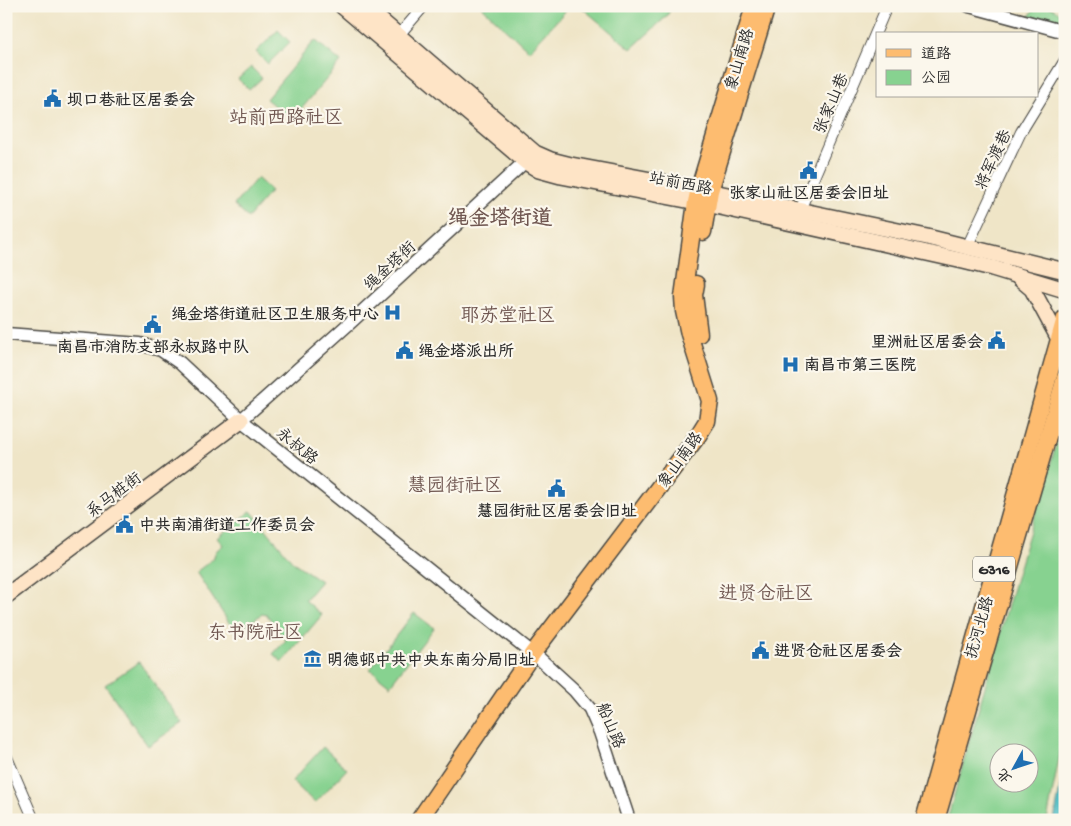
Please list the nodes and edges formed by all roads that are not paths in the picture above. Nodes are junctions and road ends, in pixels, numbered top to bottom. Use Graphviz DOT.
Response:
graph roads {
  1 [pos="342,6"];
  2 [pos="364,6"];
  3 [pos="424,6"];
  4 [pos="754,6"];
  5 [pos="767,6"];
  6 [pos="887,6"];
  7 [pos="969,6"];
  8 [pos="1065,32"];
  9 [pos="399,35"];
  10 [pos="1065,60"];
  11 [pos="531,157"];
  12 [pos="703,197"];
  13 [pos="800,210"];
  14 [pos="967,247"];
  15 [pos="1065,271"];
  16 [pos="1014,274"];
  17 [pos="1065,290"];
  18 [pos="1065,318"];
  19 [pos="6,334"];
  20 [pos="1059,339"];
  21 [pos="1065,378"];
  22 [pos="241,420"];
  23 [pos="6,596"];
  24 [pos="537,656"];
  25 [pos="6,755"];
  26 [pos="34,820"];
  27 [pos="419,820"];
  28 [pos="428,820"];
  29 [pos="629,820"];
  30 [pos="924,820"];
  31 [pos="936,820"];
  1 -- 11 [label="main road, 站前西路"];
  2 -- 9 [label="main road, 站前西路"];
  3 -- 9 [label="street"];
  4 -- 12 [label="main road, 象山南路"];
  5 -- 12 [label="main road, 象山南路"];
  6 -- 13 [label="street, 张家山巷"];
  7 -- 8 [label="street"];
  9 -- 11 [label="main road, 站前西路"];
  10 -- 14 [label="street, 将军渡巷"];
  11 -- 12 [label="main road, 站前西路"];
  11 -- 22 [label="street, 绳金塔街"];
  12 -- 13 [label="main road, 站前西路"];
  12 -- 16 [label="main road, 站前西路"];
  12 -- 24 [label="main road, 象山南路"];
  13 -- 14 [label="main road, 站前西路"];
  14 -- 15 [label="main road, 站前西路"];
  16 -- 17 [label="main road, 站前西路"];
  16 -- 20 [label="main road"];
  18 -- 20 [label="main road, 抚河北路 / G316"];
  19 -- 22 [label="street, 永叔路"];
  20 -- 30 [label="main road, 抚河北路 / G316"];
  21 -- 31 [label="main road, 抚河北路 / G316"];
  22 -- 23 [label="main road, 系马桩街"];
  22 -- 24 [label="street, 永叔路"];
  24 -- 27 [label="main road, 象山南路"];
  24 -- 28 [label="main road, 象山南路"];
  24 -- 29 [label="street, 船山路"];
  25 -- 26 [label="street"];
}
